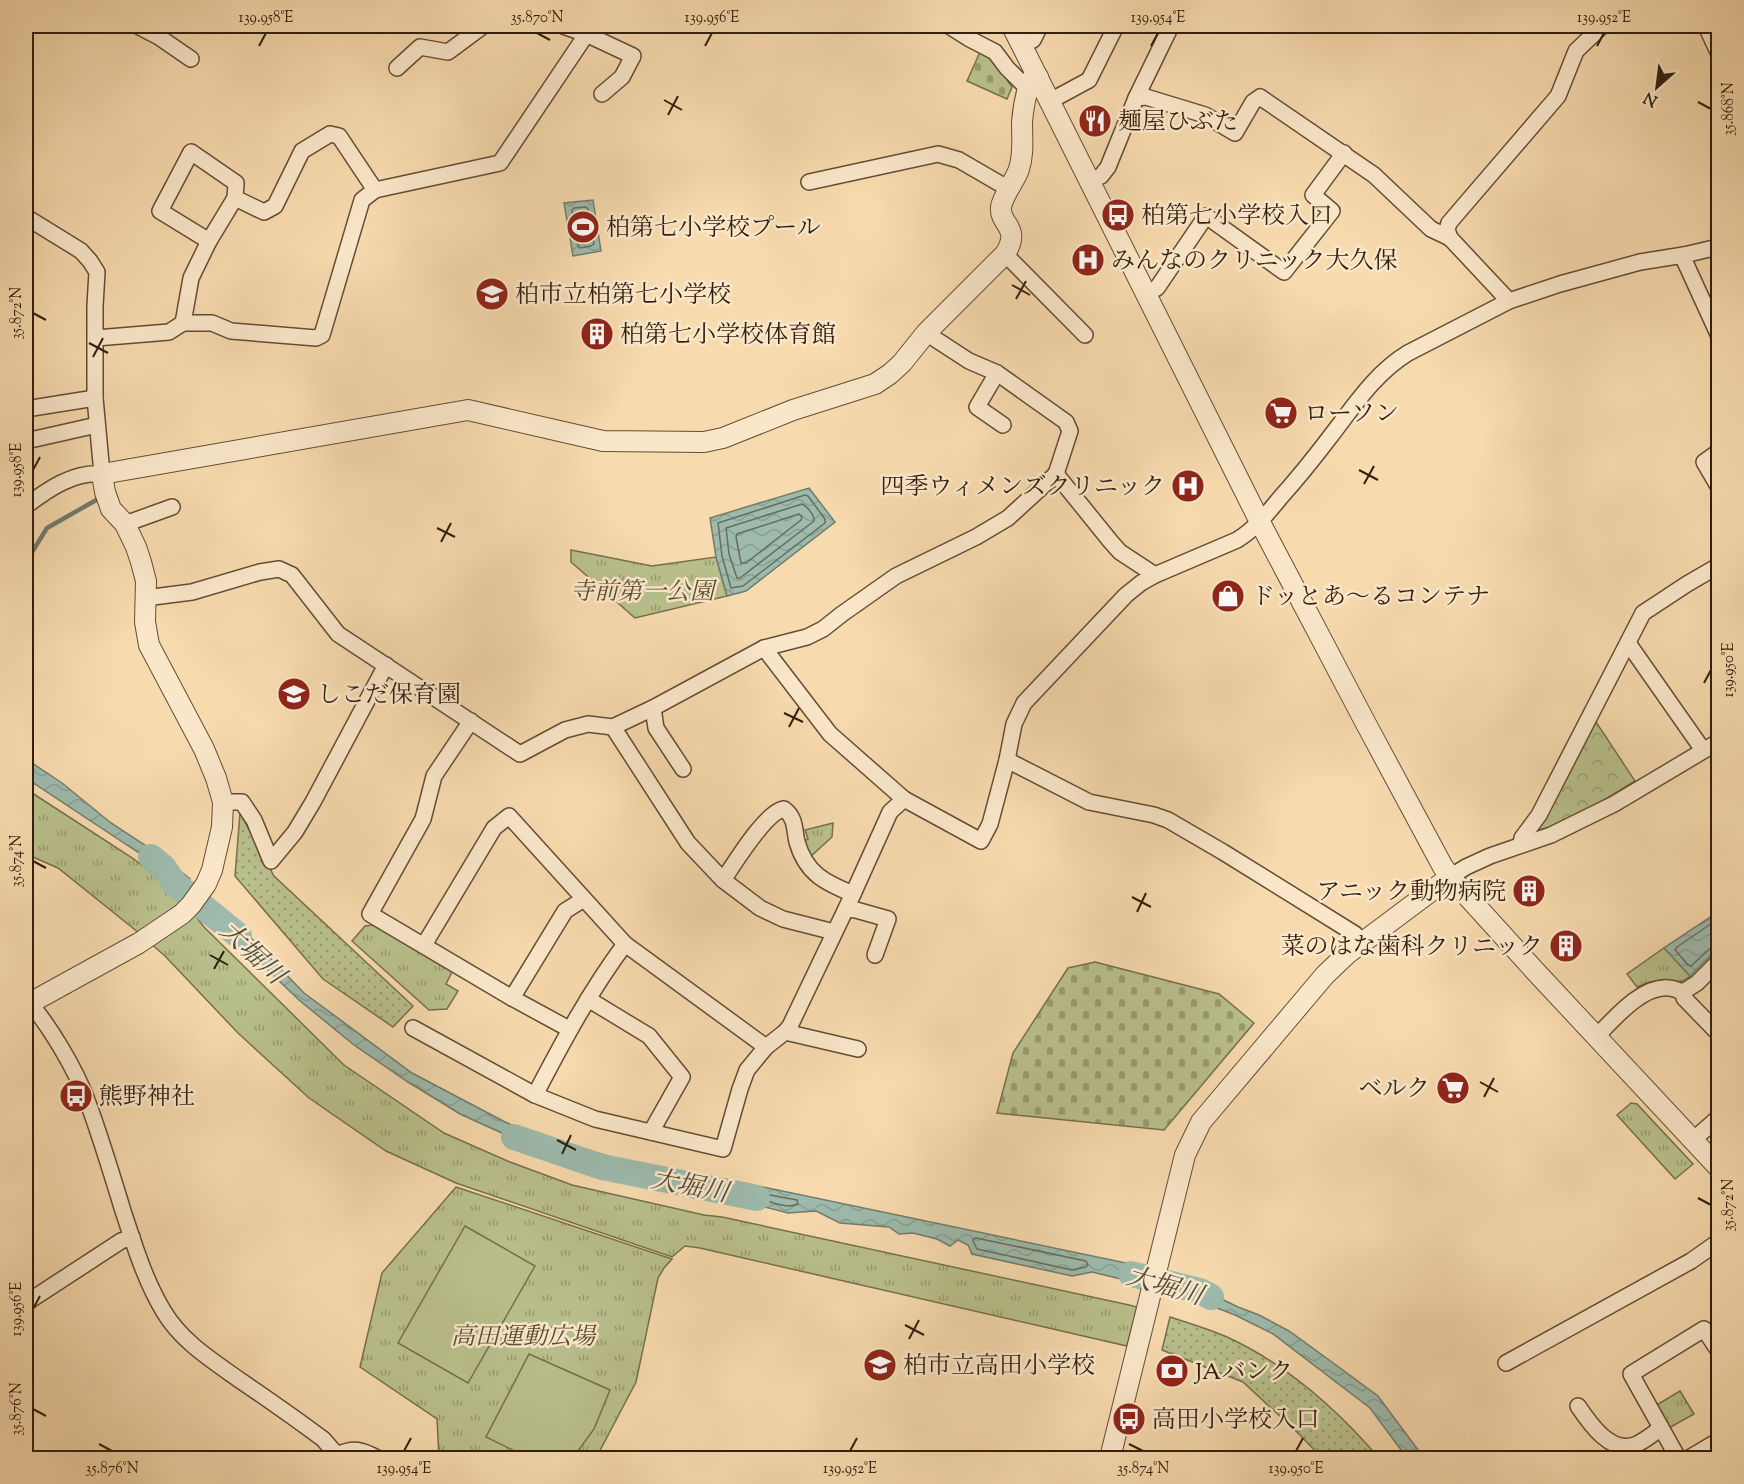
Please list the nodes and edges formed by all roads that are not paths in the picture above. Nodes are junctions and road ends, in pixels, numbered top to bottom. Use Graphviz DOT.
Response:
graph roads {
  1 [pos="138,26"];
  2 [pos="483,26"];
  3 [pos="563,26"];
  4 [pos="949,26"];
  5 [pos="1012,26"];
  6 [pos="1040,26"];
  7 [pos="1116,26"];
  8 [pos="1171,26"];
  9 [pos="1602,26"];
  10 [pos="1706,26"];
  11 [pos="589,30"];
  12 [pos="1022,45"];
  13 [pos="1719,52"];
  14 [pos="191,58"];
  15 [pos="397,68"];
  16 [pos="1033,83"];
  17 [pos="602,94"];
  18 [pos="1136,98"];
  19 [pos="1050,101"];
  20 [pos="1344,153"];
  21 [pos="1091,180"];
  22 [pos="809,182"];
  23 [pos="1009,189"];
  24 [pos="375,190"];
  25 [pos="235,198"];
  26 [pos="26,217"];
  27 [pos="1450,238"];
  28 [pos="209,241"];
  29 [pos="1719,247"];
  30 [pos="1005,254"];
  31 [pos="1684,255"];
  32 [pos="1146,294"];
  33 [pos="1509,301"];
  34 [pos="183,323"];
  35 [pos="926,333"];
  36 [pos="1719,334"];
  37 [pos="1085,335"];
  38 [pos="96,338"];
  39 [pos="997,373"];
  40 [pos="95,398"];
  41 [pos="26,409"];
  42 [pos="97,425"];
  43 [pos="1003,425"];
  44 [pos="26,441"];
  45 [pos="1719,453"];
  46 [pos="102,474"];
  47 [pos="1056,474"];
  48 [pos="1719,486"];
  49 [pos="26,506"];
  50 [pos="172,507"];
  51 [pos="1260,522"];
  52 [pos="125,524"];
  53 [pos="1719,566"];
  54 [pos="1155,574"];
  55 [pos="145,598"];
  56 [pos="1628,643"];
  57 [pos="764,648"];
  58 [pos="386,665"];
  59 [pos="653,708"];
  60 [pos="471,721"];
  61 [pos="613,727"];
  62 [pos="1719,742"];
  63 [pos="1703,750"];
  64 [pos="1007,760"];
  65 [pos="683,769"];
  66 [pos="904,799"];
  67 [pos="223,802"];
  68 [pos="1521,844"];
  69 [pos="1450,877"];
  70 [pos="723,880"];
  71 [pos="853,894"];
  72 [pos="584,898"];
  73 [pos="846,909"];
  74 [pos="834,932"];
  75 [pos="1362,943"];
  76 [pos="625,944"];
  77 [pos="424,945"];
  78 [pos="875,956"];
  79 [pos="1719,962"];
  80 [pos="1683,992"];
  81 [pos="512,998"];
  82 [pos="588,999"];
  83 [pos="28,1000"];
  84 [pos="413,1028"];
  85 [pos="569,1029"];
  86 [pos="785,1032"];
  87 [pos="1719,1033"];
  88 [pos="1596,1037"];
  89 [pos="766,1047"];
  90 [pos="858,1049"];
  91 [pos="535,1095"];
  92 [pos="1719,1118"];
  93 [pos="651,1132"];
  94 [pos="1693,1140"];
  95 [pos="1719,1167"];
  96 [pos="132,1237"];
  97 [pos="1719,1242"];
  98 [pos="26,1303"];
  99 [pos="1719,1350"];
  100 [pos="1506,1363"];
  101 [pos="1578,1406"];
  102 [pos="1661,1428"];
  103 [pos="1719,1441"];
  104 [pos="338,1457"];
  105 [pos="376,1458"];
  106 [pos="1110,1458"];
  107 [pos="1678,1458"];
  108 [pos="1689,1458"];
  1 -- 14 [label="street"];
  2 -- 15 [label="street"];
  3 -- 11 [label="street"];
  4 -- 16 [label="street"];
  5 -- 12 [label="street"];
  6 -- 12 [label="street"];
  7 -- 19 [label="street"];
  8 -- 18 [label="street"];
  9 -- 27 [label="street"];
  10 -- 13 [label="street"];
  11 -- 17 [label="street"];
  11 -- 24 [label="street"];
  12 -- 16 [label="street"];
  16 -- 19 [label="street"];
  16 -- 23 [label="street"];
  18 -- 20 [label="street"];
  18 -- 21 [label="street"];
  19 -- 21 [label="street"];
  20 -- 27 [label="street"];
  20 -- 32 [label="street"];
  21 -- 32 [label="street"];
  22 -- 23 [label="street"];
  23 -- 30 [label="street"];
  24 -- 25 [label="street"];
  24 -- 34 [label="street"];
  25 -- 28 [label="street"];
  25 -- 28 [label="street"];
  26 -- 38 [label="street"];
  27 -- 33 [label="street"];
  28 -- 34 [label="street"];
  29 -- 31 [label="street"];
  30 -- 35 [label="street"];
  30 -- 37 [label="street"];
  31 -- 33 [label="street"];
  31 -- 36 [label="street"];
  32 -- 51 [label="street"];
  33 -- 51 [label="street"];
  34 -- 38 [label="street"];
  35 -- 39 [label="street"];
  35 -- 46 [label="street"];
  38 -- 40 [label="street"];
  39 -- 43 [label="street"];
  39 -- 47 [label="street"];
  40 -- 41 [label="street"];
  40 -- 42 [label="street"];
  42 -- 44 [label="street"];
  42 -- 46 [label="street"];
  45 -- 48 [label="street"];
  46 -- 49 [label="street"];
  46 -- 52 [label="street"];
  47 -- 54 [label="street"];
  47 -- 57 [label="street"];
  50 -- 52 [label="street"];
  51 -- 54 [label="street"];
  51 -- 69 [label="street"];
  52 -- 55 [label="street"];
  53 -- 56 [label="street"];
  54 -- 64 [label="street"];
  55 -- 58 [label="street"];
  55 -- 67 [label="street"];
  56 -- 63 [label="street"];
  56 -- 68 [label="street"];
  57 -- 59 [label="street"];
  57 -- 66 [label="street"];
  58 -- 60 [label="street"];
  58 -- 67 [label="street"];
  59 -- 61 [label="street"];
  59 -- 65 [label="street"];
  60 -- 61 [label="street"];
  60 -- 77 [label="street"];
  61 -- 70 [label="street"];
  62 -- 63 [label="street"];
  63 -- 68 [label="street"];
  64 -- 66 [label="street"];
  64 -- 75 [label="street"];
  66 -- 71 [label="street"];
  67 -- 83 [label="street"];
  68 -- 69 [label="street"];
  69 -- 75 [label="street"];
  69 -- 88 [label="street"];
  70 -- 71 [label="street"];
  70 -- 74 [label="street"];
  71 -- 73 [label="street"];
  72 -- 76 [label="street"];
  72 -- 77 [label="street"];
  72 -- 81 [label="street"];
  73 -- 74 [label="street"];
  73 -- 78 [label="street"];
  74 -- 86 [label="street"];
  75 -- 106 [label="street"];
  76 -- 82 [label="street"];
  76 -- 89 [label="street"];
  77 -- 81 [label="street"];
  79 -- 80 [label="street"];
  80 -- 87 [label="street"];
  80 -- 88 [label="street"];
  81 -- 85 [label="street"];
  82 -- 85 [label="street"];
  82 -- 93 [label="street"];
  83 -- 96 [label="street"];
  84 -- 91 [label="street"];
  85 -- 91 [label="street"];
  86 -- 89 [label="street"];
  86 -- 90 [label="street"];
  88 -- 94 [label="street"];
  89 -- 93 [label="street"];
  91 -- 93 [label="street"];
  92 -- 94 [label="street"];
  94 -- 95 [label="street"];
  96 -- 98 [label="street"];
  96 -- 104 [label="street"];
  97 -- 100 [label="street"];
  99 -- 102 [label="street"];
  101 -- 102 [label="street"];
  102 -- 107 [label="street"];
  103 -- 108 [label="street"];
  104 -- 105 [label="street"];
}
